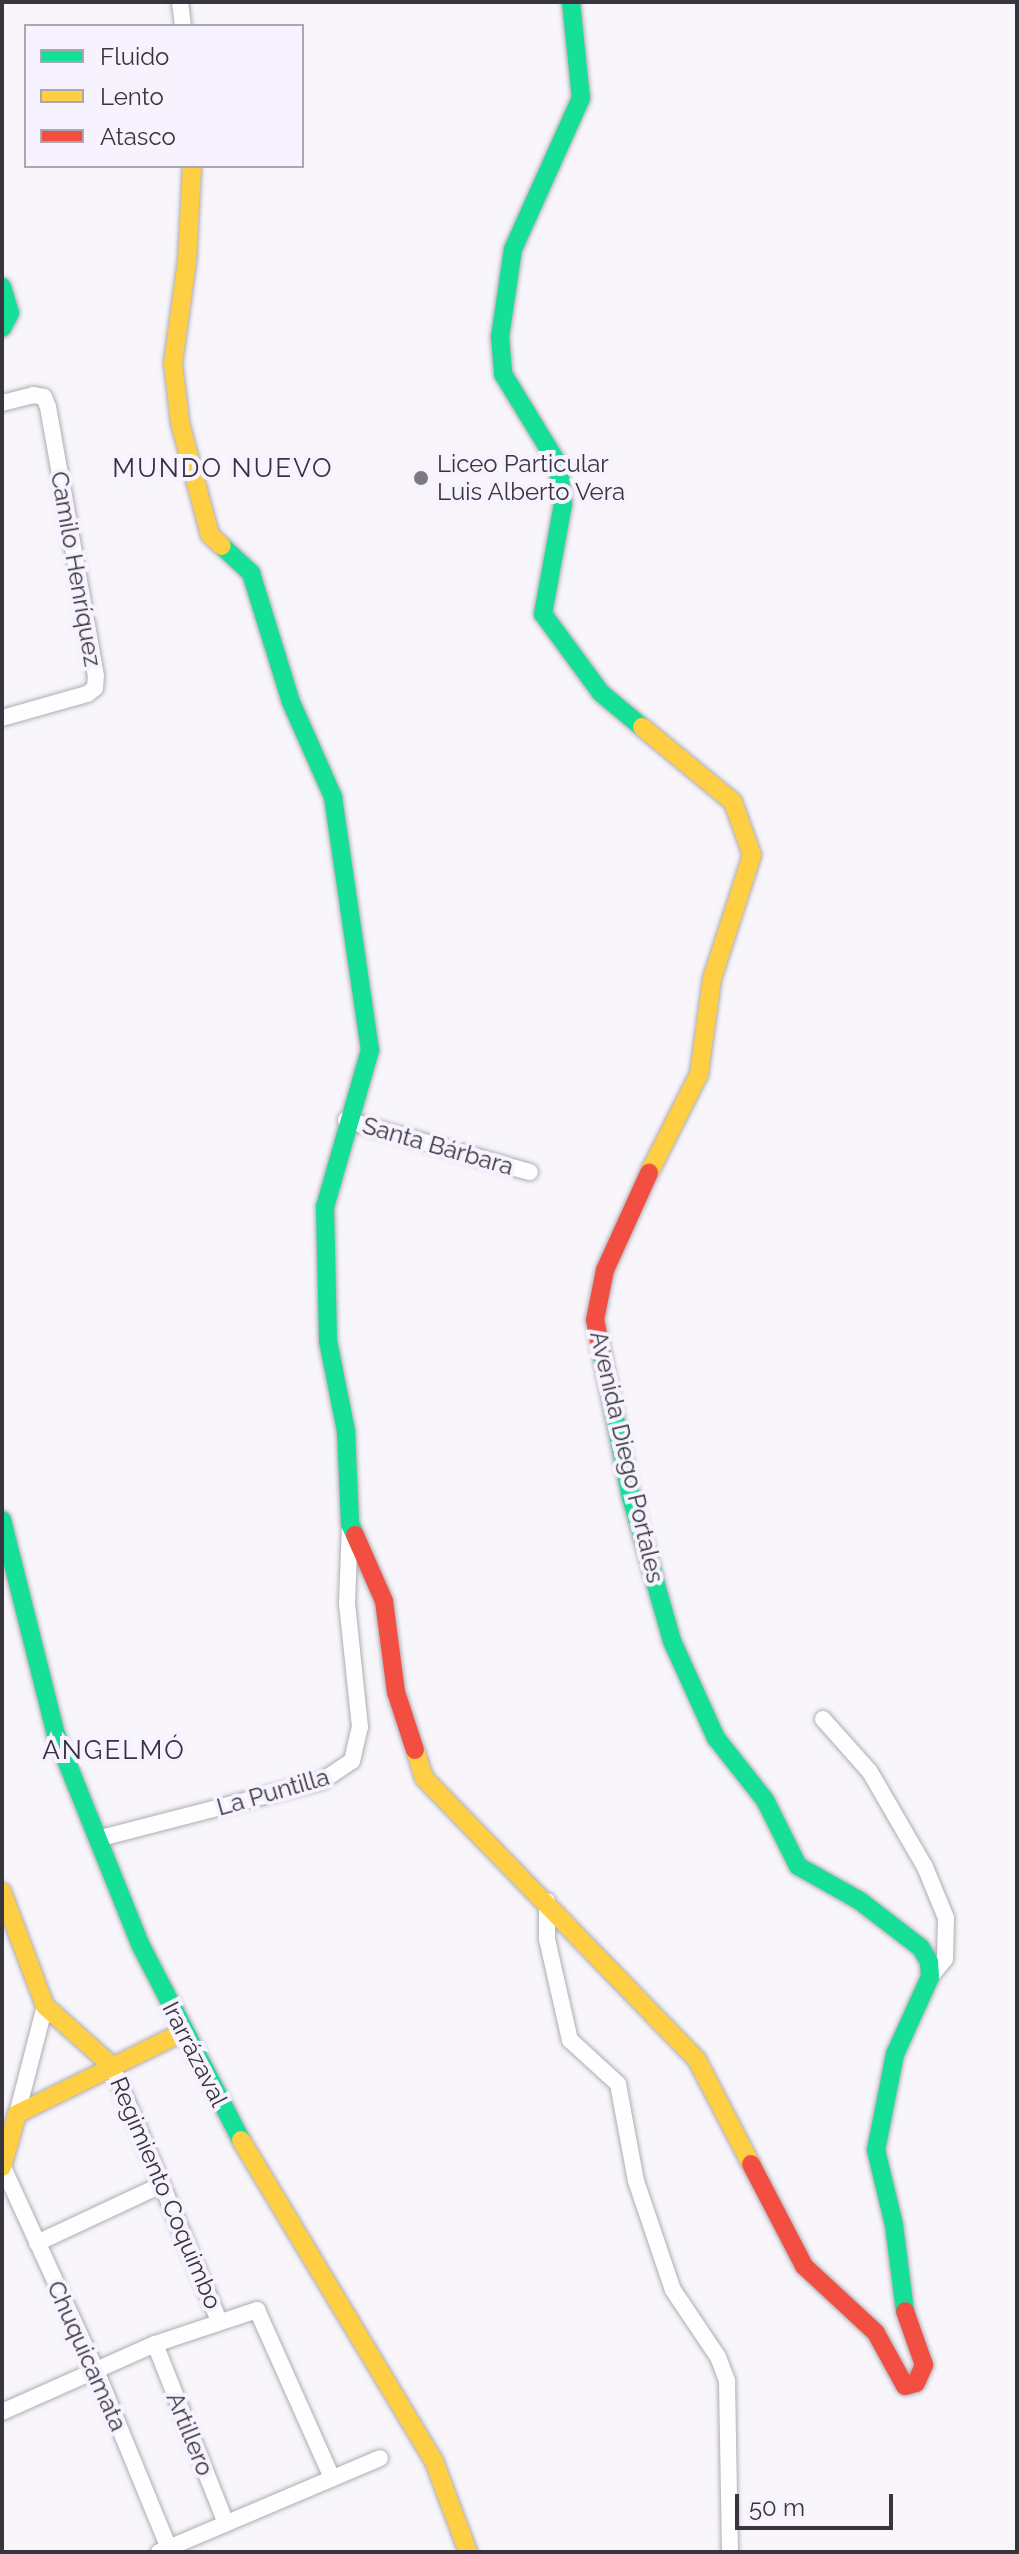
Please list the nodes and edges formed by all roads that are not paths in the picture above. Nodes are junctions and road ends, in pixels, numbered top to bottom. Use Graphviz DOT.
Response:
graph roads {
  1 [pos="180,2"];
  2 [pos="571,2"];
  3 [pos="183,24"];
  4 [pos="192,168"];
  5 [pos="2,287"];
  6 [pos="2,328"];
  7 [pos="2,403"];
  8 [pos="2,718"];
  9 [pos="346,1120"];
  10 [pos="530,1172"];
  11 [pos="2,1520"];
  12 [pos="350,1524"];
  13 [pos="823,1719"];
  14 [pos="97,1839"];
  15 [pos="2,1892"];
  16 [pos="547,1900"];
  17 [pos="930,1977"];
  18 [pos="45,2006"];
  19 [pos="183,2032"];
  20 [pos="112,2066"];
  21 [pos="17,2114"];
  22 [pos="2,2166"];
  23 [pos="161,2185"];
  24 [pos="37,2243"];
  25 [pos="219,2320"];
  26 [pos="155,2344"];
  27 [pos="95,2368"];
  28 [pos="2,2412"];
  29 [pos="380,2458"];
  30 [pos="332,2478"];
  31 [pos="226,2523"];
  32 [pos="164,2550"];
  33 [pos="468,2552"];
  34 [pos="730,2552"];
  1 -- 3 [label="street"];
  2 -- 17 [label="street, Avenida Diego Portales"];
  4 -- 9 [label="street"];
  5 -- 6 [label="street"];
  7 -- 8 [label="street, Camilo Henríquez"];
  9 -- 10 [label="street, Santa Bárbara"];
  9 -- 12 [label="street"];
  11 -- 14 [label="street, Irarrázaval"];
  12 -- 14 [label="street, La Puntilla"];
  12 -- 16 [label="street"];
  13 -- 17 [label="street"];
  14 -- 19 [label="street, Irarrázaval"];
  15 -- 18 [label="street"];
  16 -- 17 [label="street"];
  16 -- 34 [label="street"];
  18 -- 20 [label="street"];
  18 -- 21 [label="street"];
  19 -- 20 [label="street"];
  19 -- 33 [label="street, Irarrázaval"];
  20 -- 21 [label="street"];
  20 -- 23 [label="street, Regimiento Coquimbo"];
  21 -- 22 [label="street"];
  22 -- 24 [label="street, Chuquicamata"];
  23 -- 24 [label="street"];
  23 -- 25 [label="street, Regimiento Coquimbo"];
  24 -- 27 [label="street, Chuquicamata"];
  25 -- 26 [label="street"];
  25 -- 30 [label="street, Regimiento Coquimbo"];
  26 -- 27 [label="street"];
  26 -- 31 [label="street, Artillero"];
  27 -- 28 [label="street"];
  27 -- 32 [label="street, Chuquicamata"];
  29 -- 30 [label="street"];
  30 -- 31 [label="street"];
  31 -- 32 [label="street"];
}
